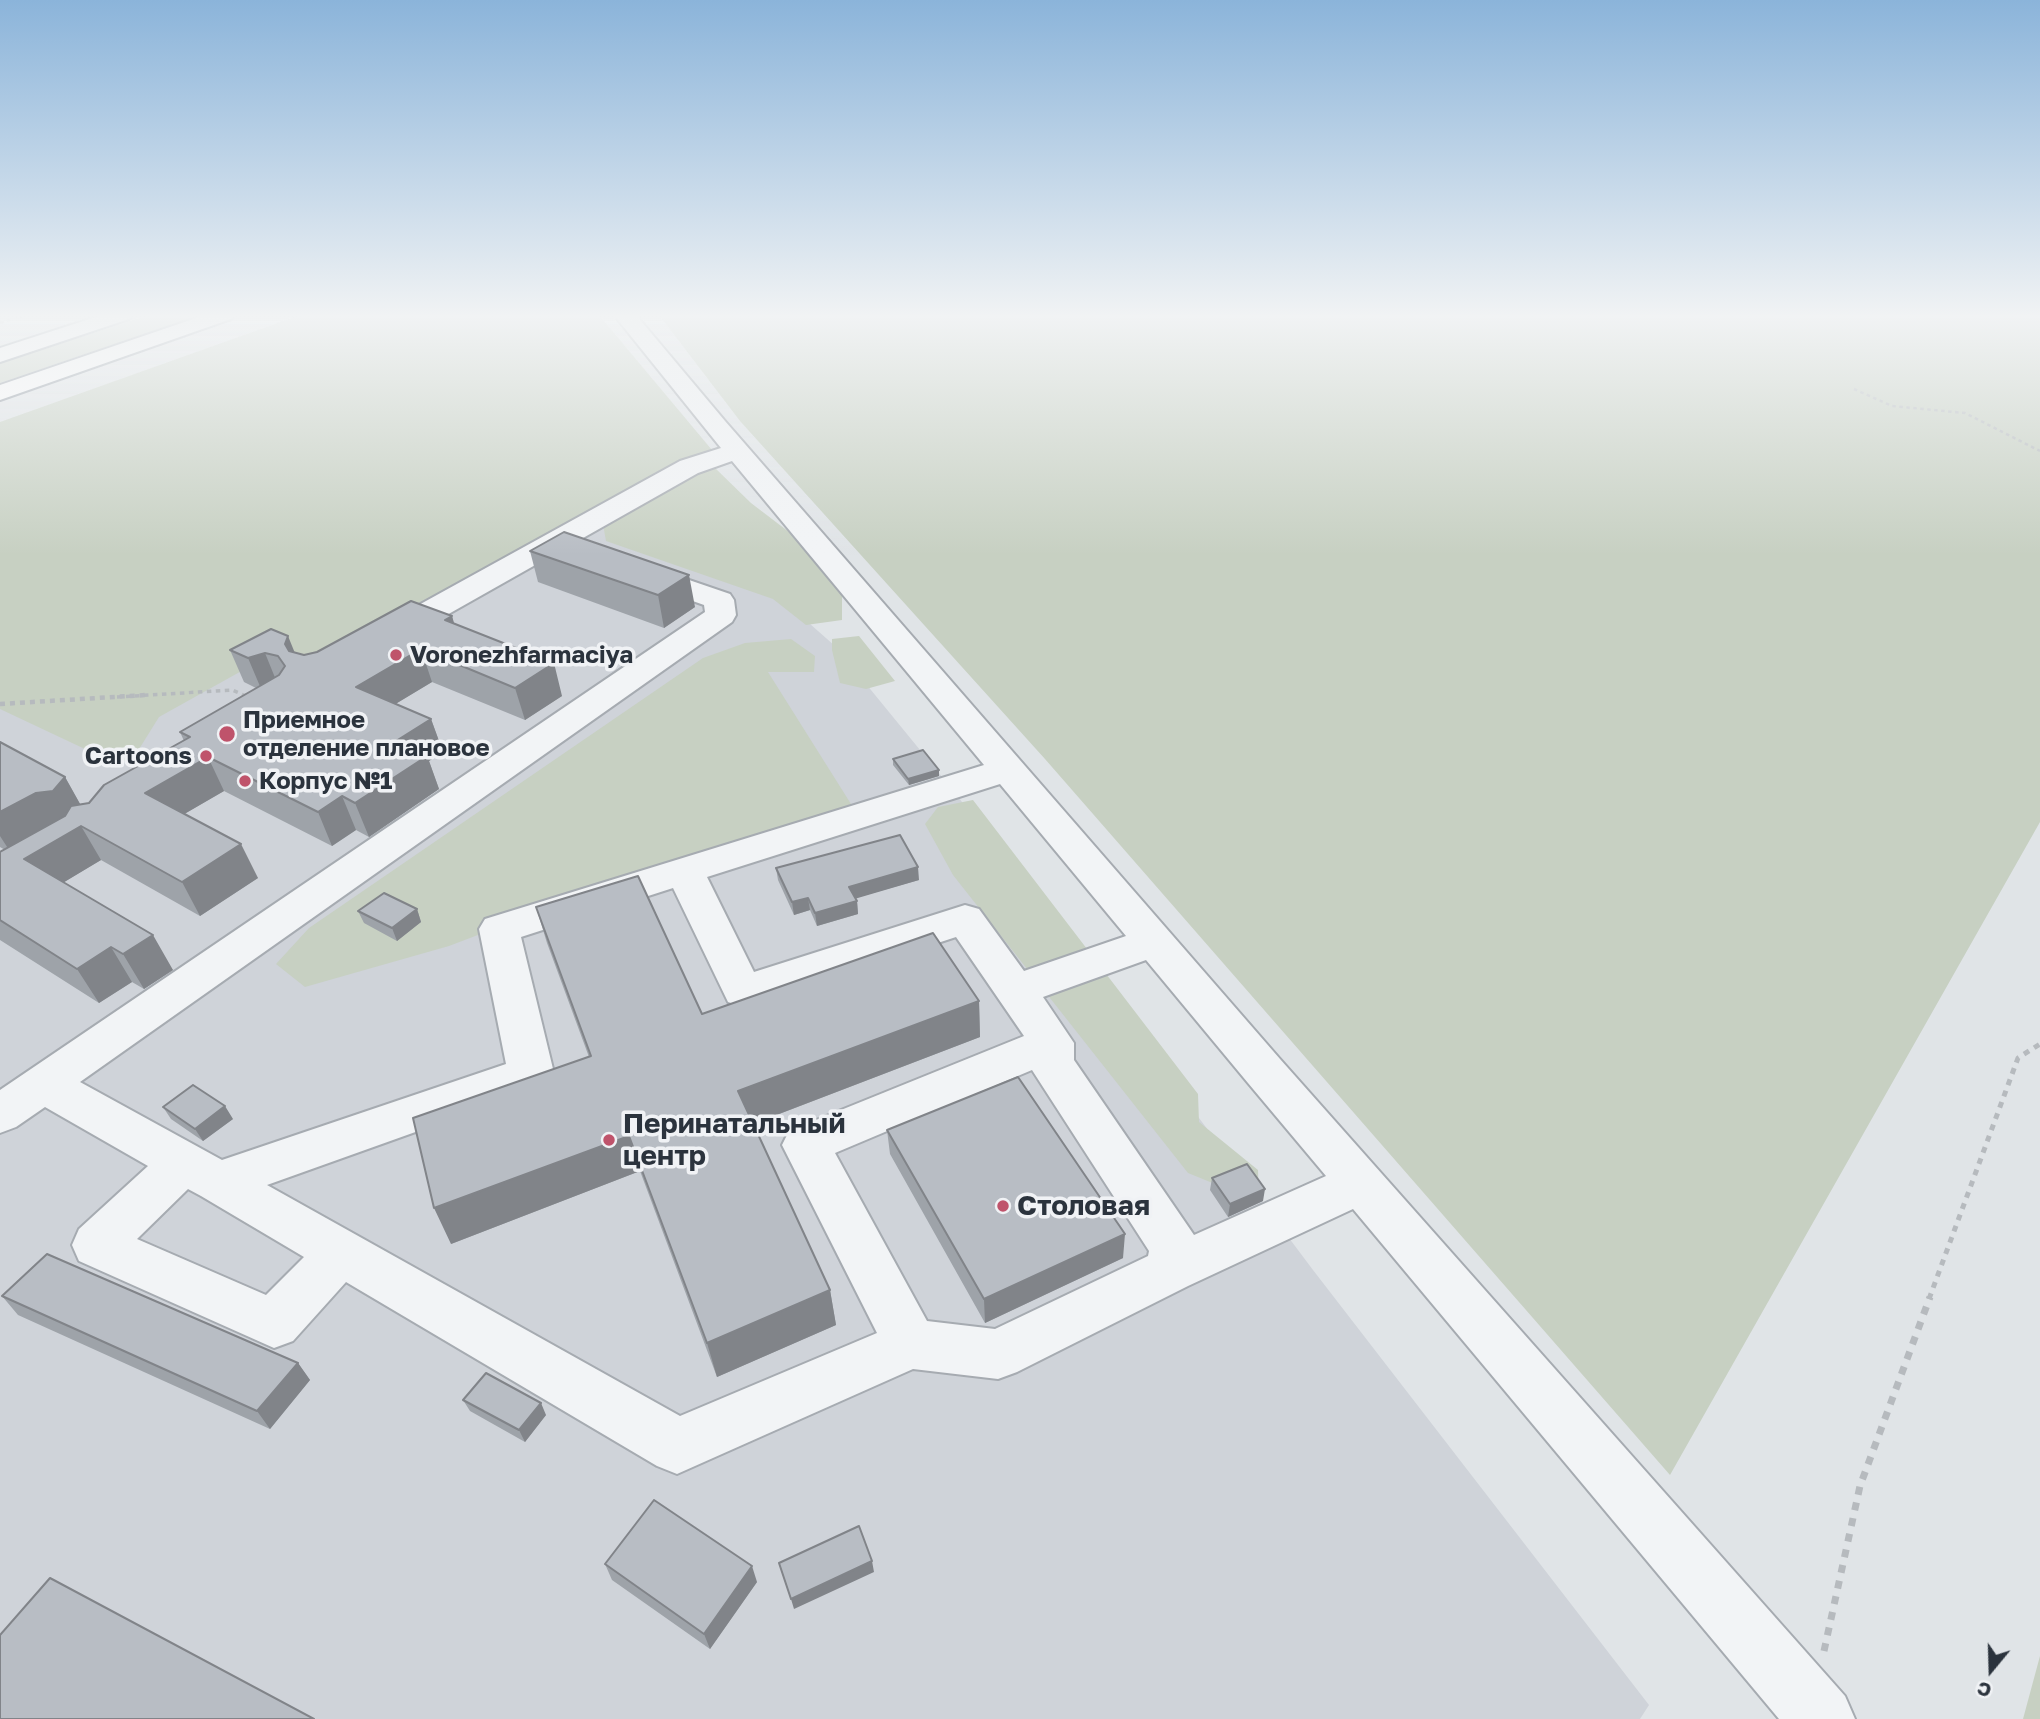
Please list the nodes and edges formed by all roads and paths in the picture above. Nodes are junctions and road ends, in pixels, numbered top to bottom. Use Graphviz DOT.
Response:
graph roads {
  1 [pos="691,395"];
  2 [pos="1868,395"];
  3 [pos="737,451"];
  4 [pos="2040,451"];
  5 [pos="552,543"];
  6 [pos="363,649"];
  7 [pos="256,701"];
  8 [pos="0,704"];
  9 [pos="1009,769"];
  10 [pos="684,871"];
  11 [pos="1155,941"];
  12 [pos="1015,990"];
  13 [pos="1052,1042"];
  14 [pos="2040,1044"];
  15 [pos="44,1084"];
  16 [pos="0,1114"];
  17 [pos="201,1172"];
  18 [pos="1362,1182"];
  19 [pos="341,1253"];
  20 [pos="1170,1270"];
  21 [pos="911,1343"];
  22 [pos="1817,1713"];
  1 -- 3 [label="street"];
  2 -- 4 [label="path"];
  3 -- 5 [label="street"];
  3 -- 9 [label="street"];
  5 -- 6 [label="street"];
  5 -- 15 [label="street"];
  7 -- 8 [label="path"];
  9 -- 10 [label="street"];
  9 -- 11 [label="street"];
  10 -- 12 [label="street"];
  10 -- 17 [label="street"];
  11 -- 12 [label="street"];
  11 -- 18 [label="street"];
  12 -- 13 [label="street"];
  13 -- 20 [label="street"];
  13 -- 21 [label="street"];
  14 -- 22 [label="path"];
  15 -- 16 [label="street"];
  15 -- 17 [label="street"];
  17 -- 19 [label="street"];
  17 -- 19 [label="street"];
  18 -- 20 [label="street"];
  18 -- 22 [label="street"];
  19 -- 21 [label="street"];
  20 -- 21 [label="street"];
}
